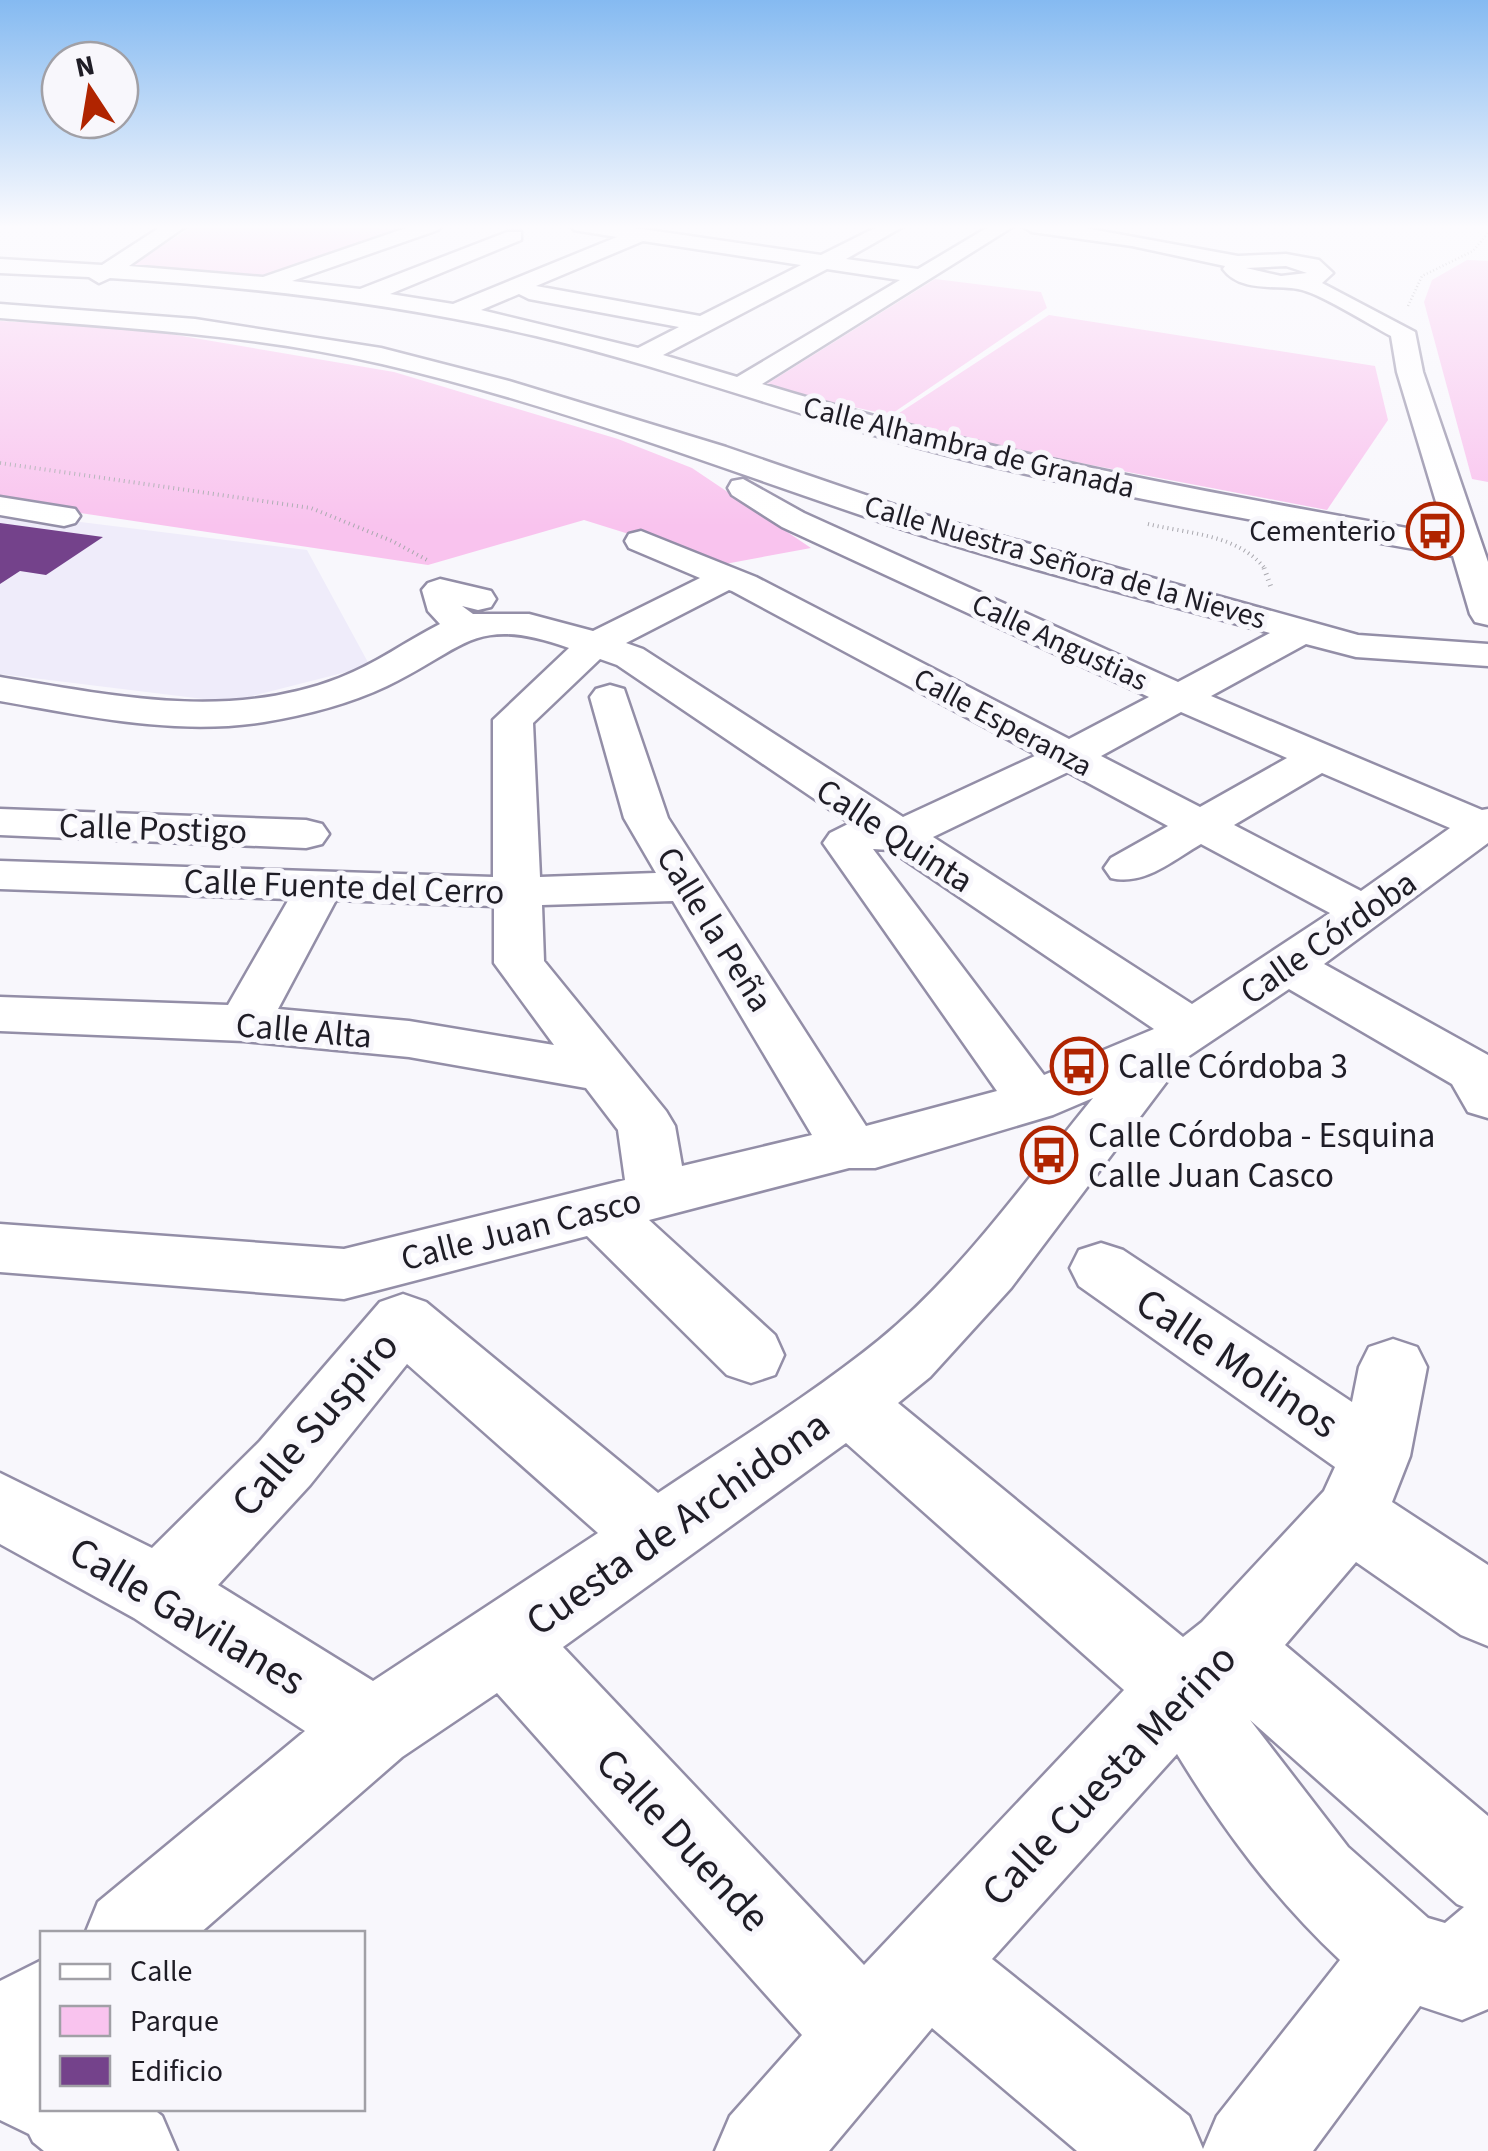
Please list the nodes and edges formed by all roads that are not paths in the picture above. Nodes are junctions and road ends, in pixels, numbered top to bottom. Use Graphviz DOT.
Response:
graph roads {
  1 [pos="196,326"];
  2 [pos="527,326"];
  3 [pos="698,326"];
  4 [pos="838,326"];
  5 [pos="1393,326"];
  6 [pos="641,356"];
  7 [pos="742,386"];
  8 [pos="649,436"];
  9 [pos="0,506"];
  10 [pos="64,516"];
  11 [pos="641,541"];
  12 [pos="1468,549"];
  13 [pos="729,578"];
  14 [pos="440,590"];
  15 [pos="472,613"];
  16 [pos="1488,614"];
  17 [pos="1304,630"];
  18 [pos="594,645"];
  19 [pos="1488,656"];
  20 [pos="665,682"];
  21 [pos="0,689"];
  22 [pos="610,697"];
  23 [pos="1182,698"];
  24 [pos="532,702"];
  25 [pos="1319,757"];
  26 [pos="1067,758"];
  27 [pos="0,822"];
  28 [pos="1202,824"];
  29 [pos="1485,824"];
  30 [pos="306,834"];
  31 [pos="897,836"];
  32 [pos="1127,868"];
  33 [pos="0,875"];
  34 [pos="85,878"];
  35 [pos="320,886"];
  36 [pos="688,886"];
  37 [pos="515,892"];
  38 [pos="1363,911"];
  39 [pos="1288,966"];
  40 [pos="7,1022"];
  41 [pos="244,1024"];
  42 [pos="1179,1038"];
  43 [pos="605,1072"];
  44 [pos="1488,1098"];
  45 [pos="1033,1102"];
  46 [pos="849,1147"];
  47 [pos="1072,1165"];
  48 [pos="628,1202"];
  49 [pos="0,1248"];
  50 [pos="1101,1268"];
  51 [pos="751,1356"];
  52 [pos="1393,1367"];
  53 [pos="848,1404"];
  54 [pos="1363,1485"];
  55 [pos="0,1506"];
  56 [pos="656,1537"];
  57 [pos="161,1592"];
  58 [pos="1488,1609"];
  59 [pos="504,1642"];
  60 [pos="1206,1669"];
  61 [pos="373,1728"];
  62 [pos="1488,1873"];
  63 [pos="134,1931"];
  64 [pos="1445,1948"];
  65 [pos="926,1964"];
  66 [pos="40,2009"];
  67 [pos="865,2035"];
  68 [pos="0,2043"];
  69 [pos="0,2061"];
  70 [pos="40,2090"];
  71 [pos="71,2111"];
  72 [pos="127,2151"];
  73 [pos="766,2151"];
  74 [pos="1154,2151"];
  75 [pos="1252,2151"];
  1 -- 8 [label="street"];
  2 -- 6 [label="street, Calle Alhambra de Granada"];
  3 -- 6 [label="street"];
  4 -- 7 [label="street"];
  5 -- 12 [label="street"];
  6 -- 7 [label="street, Calle Alhambra de Granada"];
  7 -- 12 [label="street, Calle Alhambra de Granada"];
  8 -- 17 [label="street, Calle Nuestra Señora de la Nieves"];
  8 -- 23 [label="street, Calle Angustias"];
  9 -- 10 [label="street"];
  11 -- 13 [label="street, Calle Esperanza"];
  12 -- 16 [label="street"];
  13 -- 18 [label="street"];
  13 -- 26 [label="street, Calle Esperanza"];
  14 -- 15 [label="street"];
  15 -- 18 [label="street, Calle Quinta"];
  15 -- 21 [label="street"];
  17 -- 19 [label="street, Calle Nuestra Señora de la Nieves"];
  17 -- 23 [label="street"];
  18 -- 20 [label="street, Calle Quinta"];
  18 -- 24 [label="street"];
  20 -- 22 [label="street"];
  20 -- 31 [label="street, Calle Quinta"];
  22 -- 24 [label="street"];
  22 -- 36 [label="street, Calle la Peña"];
  23 -- 25 [label="street, Calle Angustias"];
  23 -- 26 [label="street"];
  24 -- 37 [label="street"];
  25 -- 28 [label="street"];
  25 -- 29 [label="street, Calle Angustias"];
  26 -- 28 [label="street, Calle Esperanza"];
  26 -- 31 [label="street"];
  27 -- 30 [label="street, Calle Postigo"];
  27 -- 34 [label="street"];
  28 -- 32 [label="street"];
  28 -- 38 [label="street, Calle Esperanza"];
  29 -- 38 [label="street, Calle Córdoba"];
  31 -- 42 [label="street, Calle Quinta"];
  31 -- 45 [label="street"];
  33 -- 34 [label="street, Calle Fuente del Cerro"];
  34 -- 35 [label="street, Calle Fuente del Cerro"];
  35 -- 37 [label="street, Calle Fuente del Cerro"];
  35 -- 41 [label="street"];
  36 -- 37 [label="street, Calle Fuente del Cerro"];
  36 -- 46 [label="street, Calle la Peña"];
  37 -- 43 [label="street"];
  38 -- 39 [label="street, Calle Córdoba"];
  39 -- 42 [label="street, Calle Córdoba"];
  39 -- 44 [label="street"];
  40 -- 41 [label="street, Calle Alta"];
  41 -- 43 [label="street, Calle Alta"];
  42 -- 45 [label="street, Calle Juan Casco"];
  42 -- 47 [label="street, Cuesta de Archidona"];
  43 -- 48 [label="street"];
  45 -- 46 [label="street, Calle Juan Casco"];
  45 -- 47 [label="street"];
  46 -- 48 [label="street, Calle Juan Casco"];
  47 -- 53 [label="street, Cuesta de Archidona"];
  48 -- 49 [label="street, Calle Juan Casco"];
  48 -- 51 [label="street"];
  50 -- 54 [label="street, Calle Molinos"];
  52 -- 54 [label="street"];
  53 -- 56 [label="street, Cuesta de Archidona"];
  53 -- 60 [label="street"];
  54 -- 58 [label="street, Calle Molinos"];
  54 -- 60 [label="street, Calle Cuesta Merino"];
  55 -- 57 [label="street, Calle Gavilanes"];
  56 -- 57 [label="street, Calle Suspiro"];
  56 -- 59 [label="street, Cuesta de Archidona"];
  57 -- 61 [label="street, Calle Gavilanes"];
  59 -- 61 [label="street, Cuesta de Archidona"];
  59 -- 67 [label="street, Calle Duende"];
  60 -- 62 [label="street"];
  60 -- 64 [label="street"];
  60 -- 65 [label="street, Calle Cuesta Merino"];
  61 -- 63 [label="street, Cuesta de Archidona"];
  64 -- 75 [label="street"];
  65 -- 67 [label="street, Calle Cuesta Merino"];
  65 -- 74 [label="street"];
  66 -- 68 [label="street"];
  67 -- 73 [label="street, Calle Cuesta Merino"];
  69 -- 70 [label="street"];
  71 -- 72 [label="street"];
}
